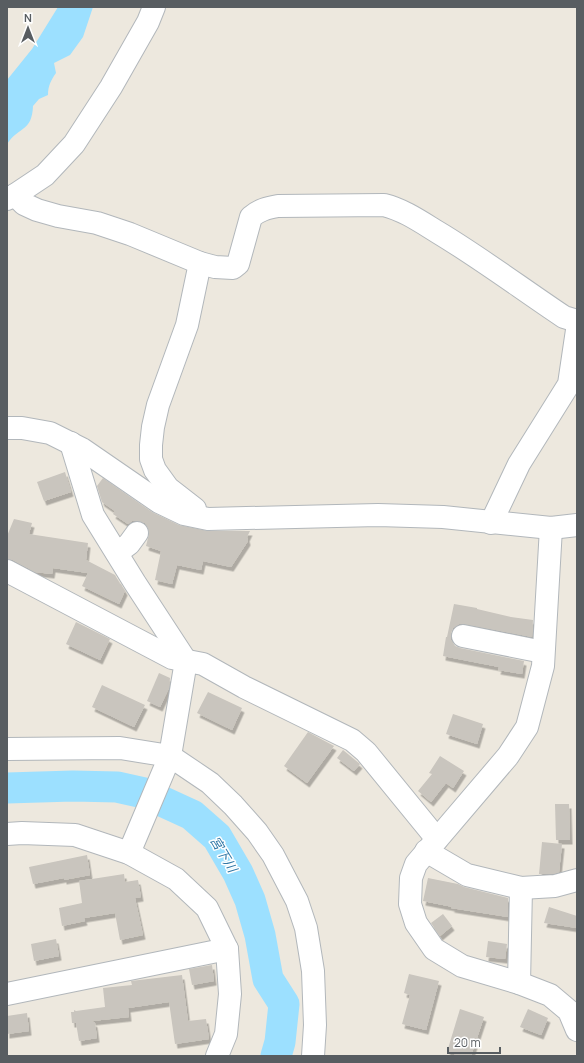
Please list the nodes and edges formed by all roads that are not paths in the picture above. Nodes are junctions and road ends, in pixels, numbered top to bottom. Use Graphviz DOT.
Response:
graph roads {
  1 [pos="154,7"];
  2 [pos="11,197"];
  3 [pos="200,263"];
  4 [pos="577,320"];
  5 [pos="577,330"];
  6 [pos="7,428"];
  7 [pos="71,443"];
  8 [pos="208,519"];
  9 [pos="491,523"];
  10 [pos="577,525"];
  11 [pos="551,528"];
  12 [pos="137,533"];
  13 [pos="116,553"];
  14 [pos="7,571"];
  15 [pos="463,636"];
  16 [pos="543,652"];
  17 [pos="186,660"];
  18 [pos="7,749"];
  19 [pos="169,759"];
  20 [pos="7,834"];
  21 [pos="431,845"];
  22 [pos="131,849"];
  23 [pos="577,880"];
  24 [pos="521,888"];
  25 [pos="227,949"];
  26 [pos="518,983"];
  27 [pos="7,994"];
  28 [pos="577,1030"];
  29 [pos="217,1056"];
  30 [pos="313,1056"];
  1 -- 2 [label="street"];
  2 -- 3 [label="street"];
  3 -- 4 [label="street"];
  3 -- 8 [label="street"];
  5 -- 9 [label="street"];
  6 -- 7 [label="street"];
  7 -- 8 [label="street"];
  7 -- 13 [label="street"];
  8 -- 9 [label="street"];
  9 -- 11 [label="street"];
  10 -- 11 [label="street"];
  11 -- 16 [label="street"];
  12 -- 13 [label="street"];
  13 -- 17 [label="street"];
  14 -- 17 [label="street"];
  15 -- 16 [label="street"];
  16 -- 21 [label="street"];
  17 -- 19 [label="street"];
  17 -- 21 [label="street"];
  18 -- 19 [label="street"];
  19 -- 22 [label="street"];
  19 -- 30 [label="street"];
  20 -- 22 [label="street"];
  21 -- 24 [label="street"];
  21 -- 26 [label="street"];
  22 -- 25 [label="street"];
  23 -- 24 [label="street"];
  24 -- 26 [label="street"];
  25 -- 27 [label="street"];
  25 -- 29 [label="street"];
  26 -- 28 [label="street"];
}
